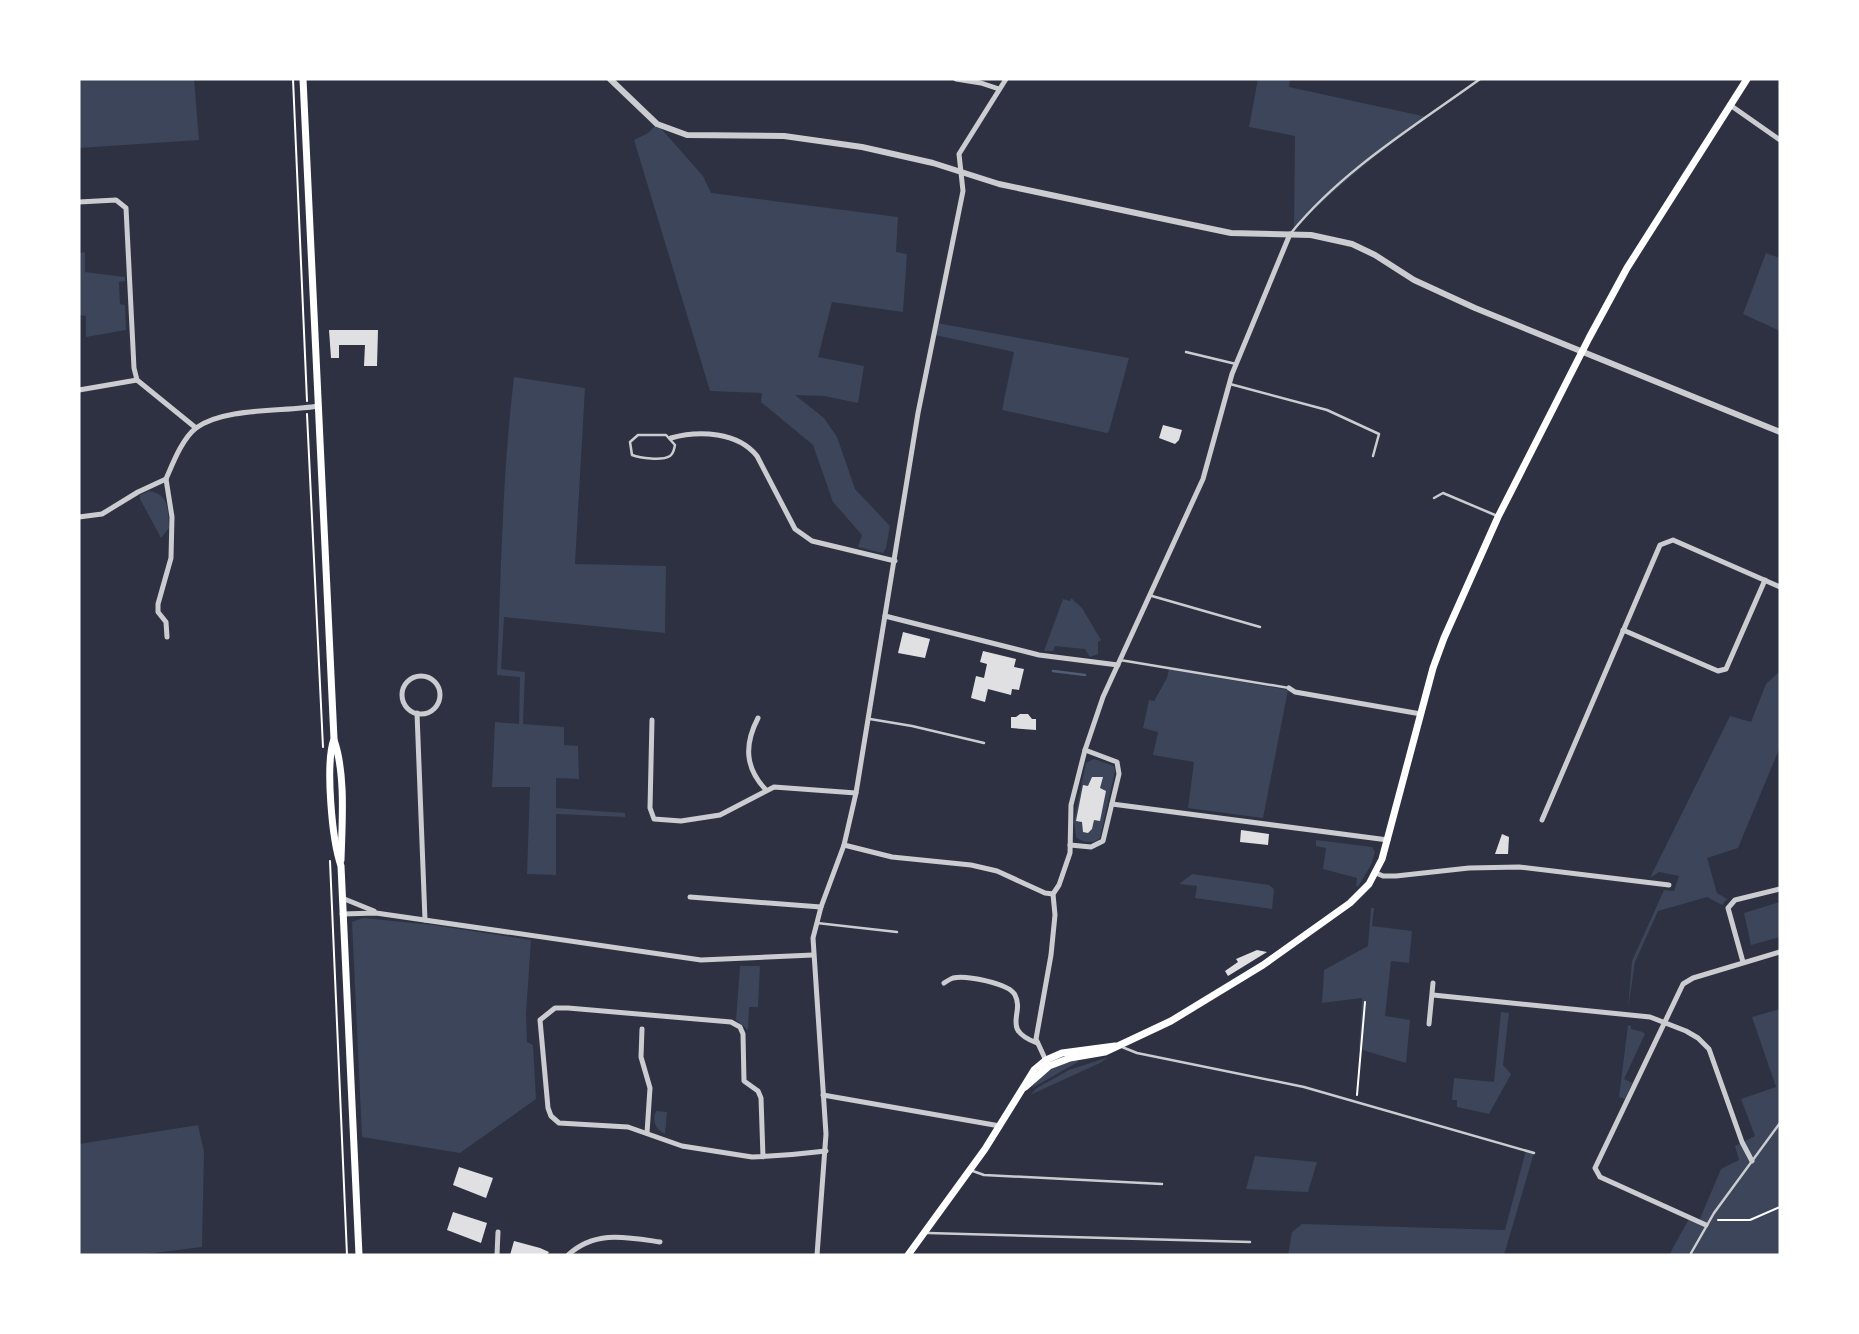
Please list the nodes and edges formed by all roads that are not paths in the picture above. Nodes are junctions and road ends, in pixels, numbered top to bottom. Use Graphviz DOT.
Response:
graph roads {
  1 [pos="303,79"];
  2 [pos="610,79"];
  3 [pos="956,79"];
  4 [pos="1006,79"];
  5 [pos="1480,79"];
  6 [pos="1746,79"];
  7 [pos="999,89"];
  8 [pos="1730,106"];
  9 [pos="1780,140"];
  10 [pos="961,174"];
  11 [pos="79,202"];
  12 [pos="1290,234"];
  13 [pos="1186,352"];
  14 [pos="1582,352"];
  15 [pos="1236,364"];
  16 [pos="138,380"];
  17 [pos="1230,384"];
  18 [pos="79,390"];
  19 [pos="318,406"];
  20 [pos="196,428"];
  21 [pos="1780,432"];
  22 [pos="671,438"];
  23 [pos="1373,456"];
  24 [pos="166,479"];
  25 [pos="1434,498"];
  26 [pos="79,517"];
  27 [pos="1498,517"];
  28 [pos="895,561"];
  29 [pos="1765,580"];
  30 [pos="1780,587"];
  31 [pos="1151,595"];
  32 [pos="885,616"];
  33 [pos="1260,627"];
  34 [pos="1623,630"];
  35 [pos="167,638"];
  36 [pos="1119,662"];
  37 [pos="1289,688"];
  38 [pos="417,713"];
  39 [pos="1421,714"];
  40 [pos="758,718"];
  41 [pos="867,719"];
  42 [pos="652,720"];
  43 [pos="984,743"];
  44 [pos="1085,750"];
  45 [pos="766,790"];
  46 [pos="856,793"];
  47 [pos="1112,804"];
  48 [pos="1542,820"];
  49 [pos="1388,840"];
  50 [pos="844,845"];
  51 [pos="1070,845"];
  52 [pos="1376,873"];
  53 [pos="1670,885"];
  54 [pos="1780,889"];
  55 [pos="1053,894"];
  56 [pos="690,897"];
  57 [pos="342,898"];
  58 [pos="821,907"];
  59 [pos="376,912"];
  60 [pos="342,914"];
  61 [pos="425,920"];
  62 [pos="816,923"];
  63 [pos="897,932"];
  64 [pos="1780,952"];
  65 [pos="813,955"];
  66 [pos="1743,962"];
  67 [pos="944,983"];
  68 [pos="1433,984"];
  69 [pos="1433,995"];
  70 [pos="1665,1021"];
  71 [pos="1429,1024"];
  72 [pos="642,1029"];
  73 [pos="1037,1042"];
  74 [pos="1118,1045"];
  75 [pos="1047,1063"];
  76 [pos="823,1095"];
  77 [pos="1780,1123"];
  78 [pos="1000,1126"];
  79 [pos="648,1133"];
  80 [pos="826,1152"];
  81 [pos="1534,1153"];
  82 [pos="763,1157"];
  83 [pos="1752,1161"];
  84 [pos="970,1170"];
  85 [pos="1162,1184"];
  86 [pos="1708,1223"];
  87 [pos="925,1231"];
  88 [pos="498,1232"];
  89 [pos="660,1242"];
  90 [pos="1250,1242"];
  91 [pos="359,1255"];
  92 [pos="497,1255"];
  93 [pos="568,1255"];
  94 [pos="817,1255"];
  95 [pos="908,1255"];
  96 [pos="1690,1255"];
  1 -- 19 [label="main road"];
  2 -- 10 [label="street"];
  3 -- 7 [label="street"];
  4 -- 7 [label="street"];
  5 -- 12 [label="lane"];
  6 -- 8 [label="main road"];
  7 -- 10 [label="street"];
  8 -- 9 [label="street"];
  8 -- 14 [label="main road"];
  10 -- 12 [label="street"];
  10 -- 28 [label="street"];
  11 -- 16 [label="street"];
  12 -- 14 [label="street"];
  12 -- 15 [label="street"];
  13 -- 15 [label="lane"];
  14 -- 21 [label="street"];
  14 -- 27 [label="main road"];
  15 -- 17 [label="street"];
  16 -- 18 [label="street"];
  16 -- 20 [label="street"];
  17 -- 23 [label="lane"];
  17 -- 31 [label="street"];
  19 -- 20 [label="street"];
  19 -- 57 [label="main road"];
  20 -- 24 [label="street"];
  22 -- 22 [label="lane"];
  22 -- 28 [label="street"];
  24 -- 26 [label="street"];
  24 -- 35 [label="street"];
  25 -- 27 [label="lane"];
  27 -- 39 [label="main road"];
  28 -- 32 [label="street"];
  29 -- 30 [label="street"];
  29 -- 34 [label="street"];
  29 -- 34 [label="street"];
  31 -- 33 [label="lane"];
  31 -- 36 [label="street"];
  32 -- 36 [label="street"];
  32 -- 41 [label="street"];
  34 -- 48 [label="street"];
  36 -- 37 [label="lane"];
  36 -- 44 [label="street"];
  37 -- 39 [label="street"];
  38 -- 38 [label="street"];
  38 -- 61 [label="street"];
  39 -- 49 [label="main road"];
  40 -- 45 [label="street"];
  41 -- 43 [label="lane"];
  41 -- 46 [label="street"];
  42 -- 45 [label="street"];
  44 -- 47 [label="street"];
  44 -- 51 [label="street"];
  45 -- 46 [label="street"];
  46 -- 50 [label="street"];
  47 -- 49 [label="street"];
  47 -- 51 [label="street"];
  49 -- 52 [label="main road"];
  50 -- 55 [label="street"];
  50 -- 58 [label="street"];
  51 -- 55 [label="street"];
  52 -- 53 [label="street"];
  52 -- 74 [label="main road"];
  54 -- 66 [label="street"];
  55 -- 73 [label="street"];
  56 -- 58 [label="street"];
  57 -- 59 [label="street"];
  57 -- 60 [label="main road"];
  58 -- 62 [label="street"];
  59 -- 60 [label="street"];
  59 -- 61 [label="street"];
  60 -- 91 [label="main road"];
  61 -- 65 [label="street"];
  62 -- 63 [label="lane"];
  62 -- 65 [label="street"];
  64 -- 66 [label="street"];
  65 -- 76 [label="street"];
  66 -- 70 [label="street"];
  67 -- 73 [label="street"];
  68 -- 69 [label="street"];
  69 -- 70 [label="street"];
  69 -- 71 [label="street"];
  70 -- 83 [label="street"];
  70 -- 86 [label="street"];
  72 -- 79 [label="street"];
  73 -- 75 [label="street"];
  74 -- 75 [label="main road"];
  74 -- 81 [label="lane"];
  75 -- 78 [label="main road"];
  76 -- 78 [label="street"];
  76 -- 80 [label="street"];
  77 -- 83 [label="lane"];
  78 -- 84 [label="main road"];
  79 -- 82 [label="street"];
  79 -- 82 [label="street"];
  80 -- 82 [label="street"];
  80 -- 94 [label="street"];
  83 -- 86 [label="lane"];
  84 -- 85 [label="lane"];
  84 -- 87 [label="main road"];
  86 -- 96 [label="lane"];
  87 -- 90 [label="lane"];
  87 -- 95 [label="main road"];
  88 -- 92 [label="street"];
  89 -- 93 [label="street"];
}
